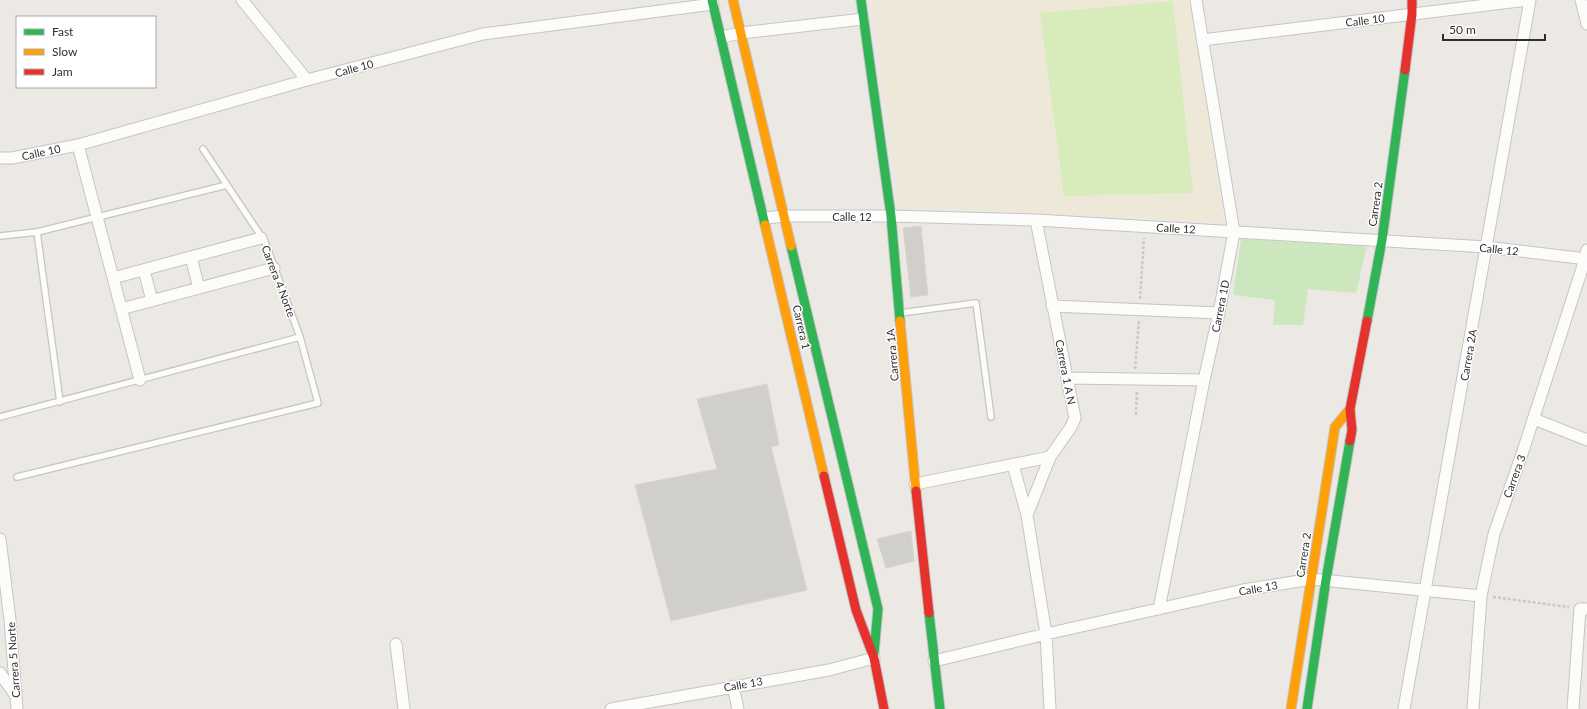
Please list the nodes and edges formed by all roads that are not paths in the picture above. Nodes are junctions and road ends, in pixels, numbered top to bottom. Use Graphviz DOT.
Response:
graph roads {
  1 [pos="242,0"];
  2 [pos="733,0"];
  3 [pos="861,0"];
  4 [pos="1196,0"];
  5 [pos="1412,0"];
  6 [pos="1528,0"];
  7 [pos="1581,0"];
  8 [pos="1504,1"];
  9 [pos="713,2"];
  10 [pos="1412,14"];
  11 [pos="863,19"];
  12 [pos="1587,24"];
  13 [pos="741,33"];
  14 [pos="721,37"];
  15 [pos="1202,40"];
  16 [pos="307,80"];
  17 [pos="78,145"];
  18 [pos="203,149"];
  19 [pos="0,158"];
  20 [pos="227,185"];
  21 [pos="785,216"];
  22 [pos="891,216"];
  23 [pos="97,217"];
  24 [pos="764,218"];
  25 [pos="1036,220"];
  26 [pos="37,232"];
  27 [pos="1234,232"];
  28 [pos="0,236"];
  29 [pos="261,238"];
  30 [pos="1382,240"];
  31 [pos="1487,247"];
  32 [pos="1586,256"];
  33 [pos="191,257"];
  34 [pos="274,268"];
  35 [pos="144,270"];
  36 [pos="113,278"];
  37 [pos="199,288"];
  38 [pos="152,301"];
  39 [pos="1052,306"];
  40 [pos="121,309"];
  41 [pos="900,313"];
  42 [pos="1219,313"];
  43 [pos="300,337"];
  44 [pos="1067,378"];
  45 [pos="140,380"];
  46 [pos="1204,380"];
  47 [pos="60,402"];
  48 [pos="1350,409"];
  49 [pos="0,417"];
  50 [pos="991,417"];
  51 [pos="1534,419"];
  52 [pos="1587,440"];
  53 [pos="1050,457"];
  54 [pos="1013,465"];
  55 [pos="17,477"];
  56 [pos="915,484"];
  57 [pos="841,500"];
  58 [pos="1027,515"];
  59 [pos="0,539"];
  60 [pos="1312,579"];
  61 [pos="1326,580"];
  62 [pos="1426,591"];
  63 [pos="1481,596"];
  64 [pos="1159,609"];
  65 [pos="1583,609"];
  66 [pos="1046,634"];
  67 [pos="396,644"];
  68 [pos="874,658"];
  69 [pos="934,661"];
  70 [pos="0,673"];
  71 [pos="733,686"];
  72 [pos="16,697"];
  73 [pos="17,709"];
  74 [pos="404,709"];
  75 [pos="611,709"];
  76 [pos="738,709"];
  77 [pos="884,709"];
  78 [pos="940,709"];
  79 [pos="1050,709"];
  80 [pos="1291,709"];
  81 [pos="1307,709"];
  82 [pos="1404,709"];
  83 [pos="1473,709"];
  84 [pos="1574,709"];
  1 -- 16 [label="street"];
  2 -- 13 [label="street, Carrera 1"];
  3 -- 11 [label="street, Carrera 1A"];
  4 -- 15 [label="street, Carrera 1D"];
  5 -- 10 [label="street, Carrera 2"];
  6 -- 8 [label="street, Calle 10"];
  6 -- 31 [label="street, Carrera 2A"];
  7 -- 12 [label="street"];
  8 -- 10 [label="street, Calle 10"];
  9 -- 14 [label="street, Carrera 1"];
  9 -- 16 [label="street, Calle 10"];
  10 -- 15 [label="street, Calle 10"];
  10 -- 30 [label="street, Carrera 2"];
  11 -- 13 [label="street"];
  11 -- 22 [label="street, Carrera 1A"];
  13 -- 14 [label="street"];
  13 -- 21 [label="street, Carrera 1"];
  14 -- 24 [label="street, Carrera 1"];
  15 -- 27 [label="street, Carrera 1D"];
  16 -- 17 [label="street, Calle 10"];
  17 -- 19 [label="street, Calle 10"];
  17 -- 23 [label="street"];
  18 -- 20 [label="lane, Carrera 4 Norte"];
  20 -- 23 [label="lane"];
  20 -- 29 [label="lane, Carrera 4 Norte"];
  21 -- 22 [label="street, Calle 12"];
  21 -- 24 [label="street, Calle 12"];
  21 -- 57 [label="street, Carrera 1"];
  22 -- 25 [label="street, Calle 12"];
  22 -- 41 [label="street, Carrera 1A"];
  23 -- 26 [label="lane"];
  23 -- 36 [label="street"];
  24 -- 57 [label="street, Carrera 1"];
  25 -- 27 [label="street, Calle 12"];
  25 -- 39 [label="street, Carrera 1 A N"];
  26 -- 28 [label="lane"];
  26 -- 47 [label="lane"];
  27 -- 30 [label="street, Calle 12"];
  27 -- 42 [label="street, Carrera 1D"];
  29 -- 33 [label="street"];
  29 -- 34 [label="lane, Carrera 4 Norte"];
  30 -- 31 [label="street, Calle 12"];
  30 -- 48 [label="street, Carrera 2"];
  31 -- 32 [label="street, Calle 12"];
  31 -- 62 [label="street, Carrera 2A"];
  32 -- 51 [label="street, Carrera 3"];
  33 -- 35 [label="street"];
  33 -- 37 [label="street"];
  34 -- 37 [label="street"];
  34 -- 43 [label="lane, Carrera 4 Norte"];
  35 -- 36 [label="street"];
  35 -- 38 [label="street"];
  36 -- 40 [label="street"];
  37 -- 38 [label="street"];
  38 -- 40 [label="street"];
  39 -- 42 [label="street"];
  39 -- 44 [label="street, Carrera 1 A N"];
  40 -- 45 [label="street"];
  41 -- 50 [label="lane"];
  41 -- 56 [label="street, Carrera 1A"];
  42 -- 46 [label="street, Carrera 1D"];
  43 -- 45 [label="lane"];
  43 -- 55 [label="lane, Carrera 4 Norte"];
  44 -- 46 [label="street"];
  44 -- 53 [label="street, Carrera 1 A N"];
  45 -- 47 [label="lane"];
  46 -- 64 [label="street, Carrera 1D"];
  47 -- 49 [label="lane"];
  48 -- 60 [label="street, Carrera 2"];
  48 -- 61 [label="street, Carrera 2"];
  51 -- 52 [label="street"];
  51 -- 63 [label="street, Carrera 3"];
  53 -- 54 [label="street"];
  53 -- 58 [label="street, Carrera 1 A N"];
  54 -- 56 [label="street"];
  54 -- 58 [label="street"];
  56 -- 69 [label="street, Carrera 1A"];
  57 -- 68 [label="street, Carrera 1"];
  57 -- 68 [label="street, Carrera 1"];
  58 -- 66 [label="street"];
  59 -- 72 [label="street, Carrera 5 Norte"];
  60 -- 61 [label="street, Calle 13"];
  60 -- 64 [label="street, Calle 13"];
  60 -- 80 [label="street, Carrera 2"];
  61 -- 62 [label="street, Calle 13"];
  61 -- 81 [label="street, Carrera 2"];
  62 -- 63 [label="street, Calle 13"];
  62 -- 82 [label="street, Carrera 2A"];
  63 -- 83 [label="street, Carrera 3"];
  64 -- 66 [label="street, Calle 13"];
  65 -- 84 [label="street"];
  66 -- 69 [label="street, Calle 13"];
  66 -- 79 [label="street"];
  67 -- 74 [label="street"];
  68 -- 71 [label="street, Calle 13"];
  68 -- 77 [label="street, Carrera 1"];
  69 -- 78 [label="street, Carrera 1A"];
  70 -- 72 [label="street"];
  71 -- 75 [label="street, Calle 13"];
  71 -- 76 [label="street"];
  72 -- 73 [label="street, Carrera 5 Norte"];
}
